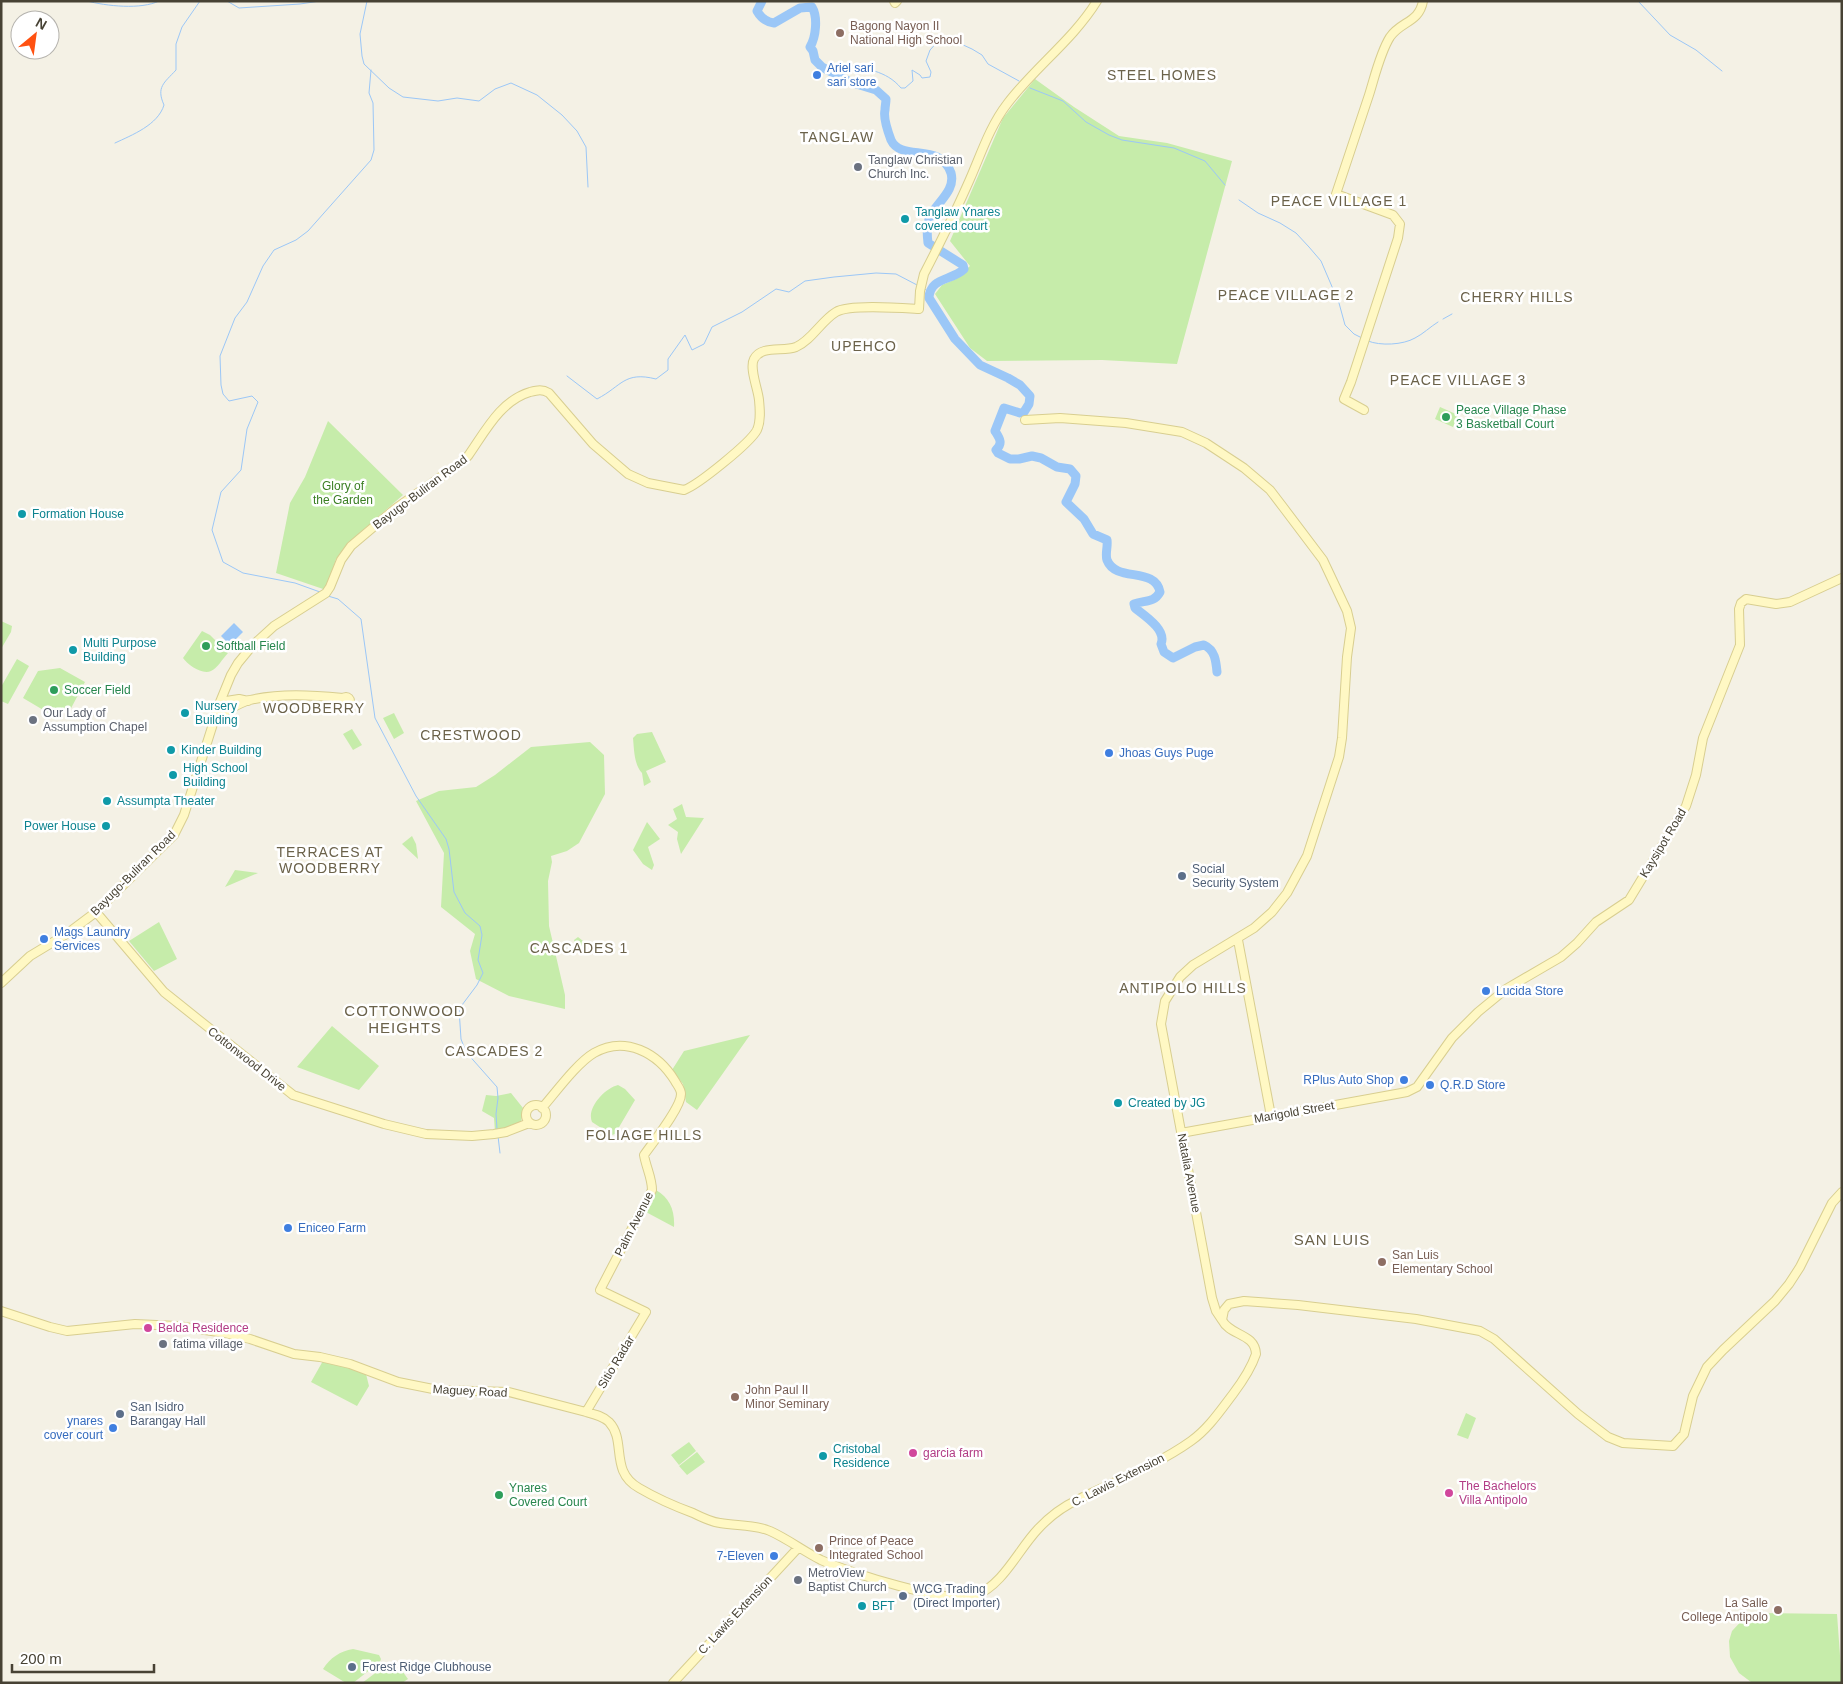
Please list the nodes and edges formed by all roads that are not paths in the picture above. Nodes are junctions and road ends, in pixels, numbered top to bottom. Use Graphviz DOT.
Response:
graph roads {
  1 [pos="1097,1"];
  2 [pos="1422,1"];
  3 [pos="1364,410"];
  4 [pos="1025,420"];
  5 [pos="1842,578"];
  6 [pos="343,698"];
  7 [pos="248,701"];
  8 [pos="220,702"];
  9 [pos="215,718"];
  10 [pos="96,912"];
  11 [pos="1238,940"];
  12 [pos="1,983"];
  13 [pos="1406,1092"];
  14 [pos="542,1108"];
  15 [pos="1271,1116"];
  16 [pos="529,1123"];
  17 [pos="1181,1133"];
  18 [pos="1842,1192"];
  19 [pos="1,1311"];
  20 [pos="646,1312"];
  21 [pos="1222,1320"];
  22 [pos="586,1412"];
  23 [pos="798,1548"];
  24 [pos="673,1683"];
  1 -- 8 [label="street, Bayugo-Buliran Road"];
  2 -- 3 [label="street"];
  4 -- 11 [label="street"];
  5 -- 13 [label="street, Kaysipot Road"];
  6 -- 7 [label="street"];
  7 -- 8 [label="street"];
  7 -- 9 [label="street"];
  8 -- 9 [label="street, Bayugo-Buliran Road"];
  9 -- 10 [label="street, Bayugo-Buliran Road"];
  10 -- 12 [label="street, Bayugo-Buliran Road"];
  10 -- 16 [label="street, Cottonwood Drive"];
  11 -- 15 [label="street"];
  11 -- 17 [label="street, Natalia Avenue"];
  13 -- 15 [label="street, Marigold Street"];
  14 -- 16 [label="street"];
  14 -- 16 [label="street"];
  14 -- 20 [label="street, Palm Avenue"];
  15 -- 17 [label="street, Marigold Street"];
  17 -- 21 [label="street, Natalia Avenue"];
  18 -- 21 [label="street"];
  19 -- 22 [label="street, Maguey Road"];
  20 -- 22 [label="street, Sitio Radar"];
  21 -- 23 [label="street, C. Lawis Extension"];
  22 -- 23 [label="street, Maguey Road"];
  23 -- 24 [label="street, C. Lawis Extension"];
}
